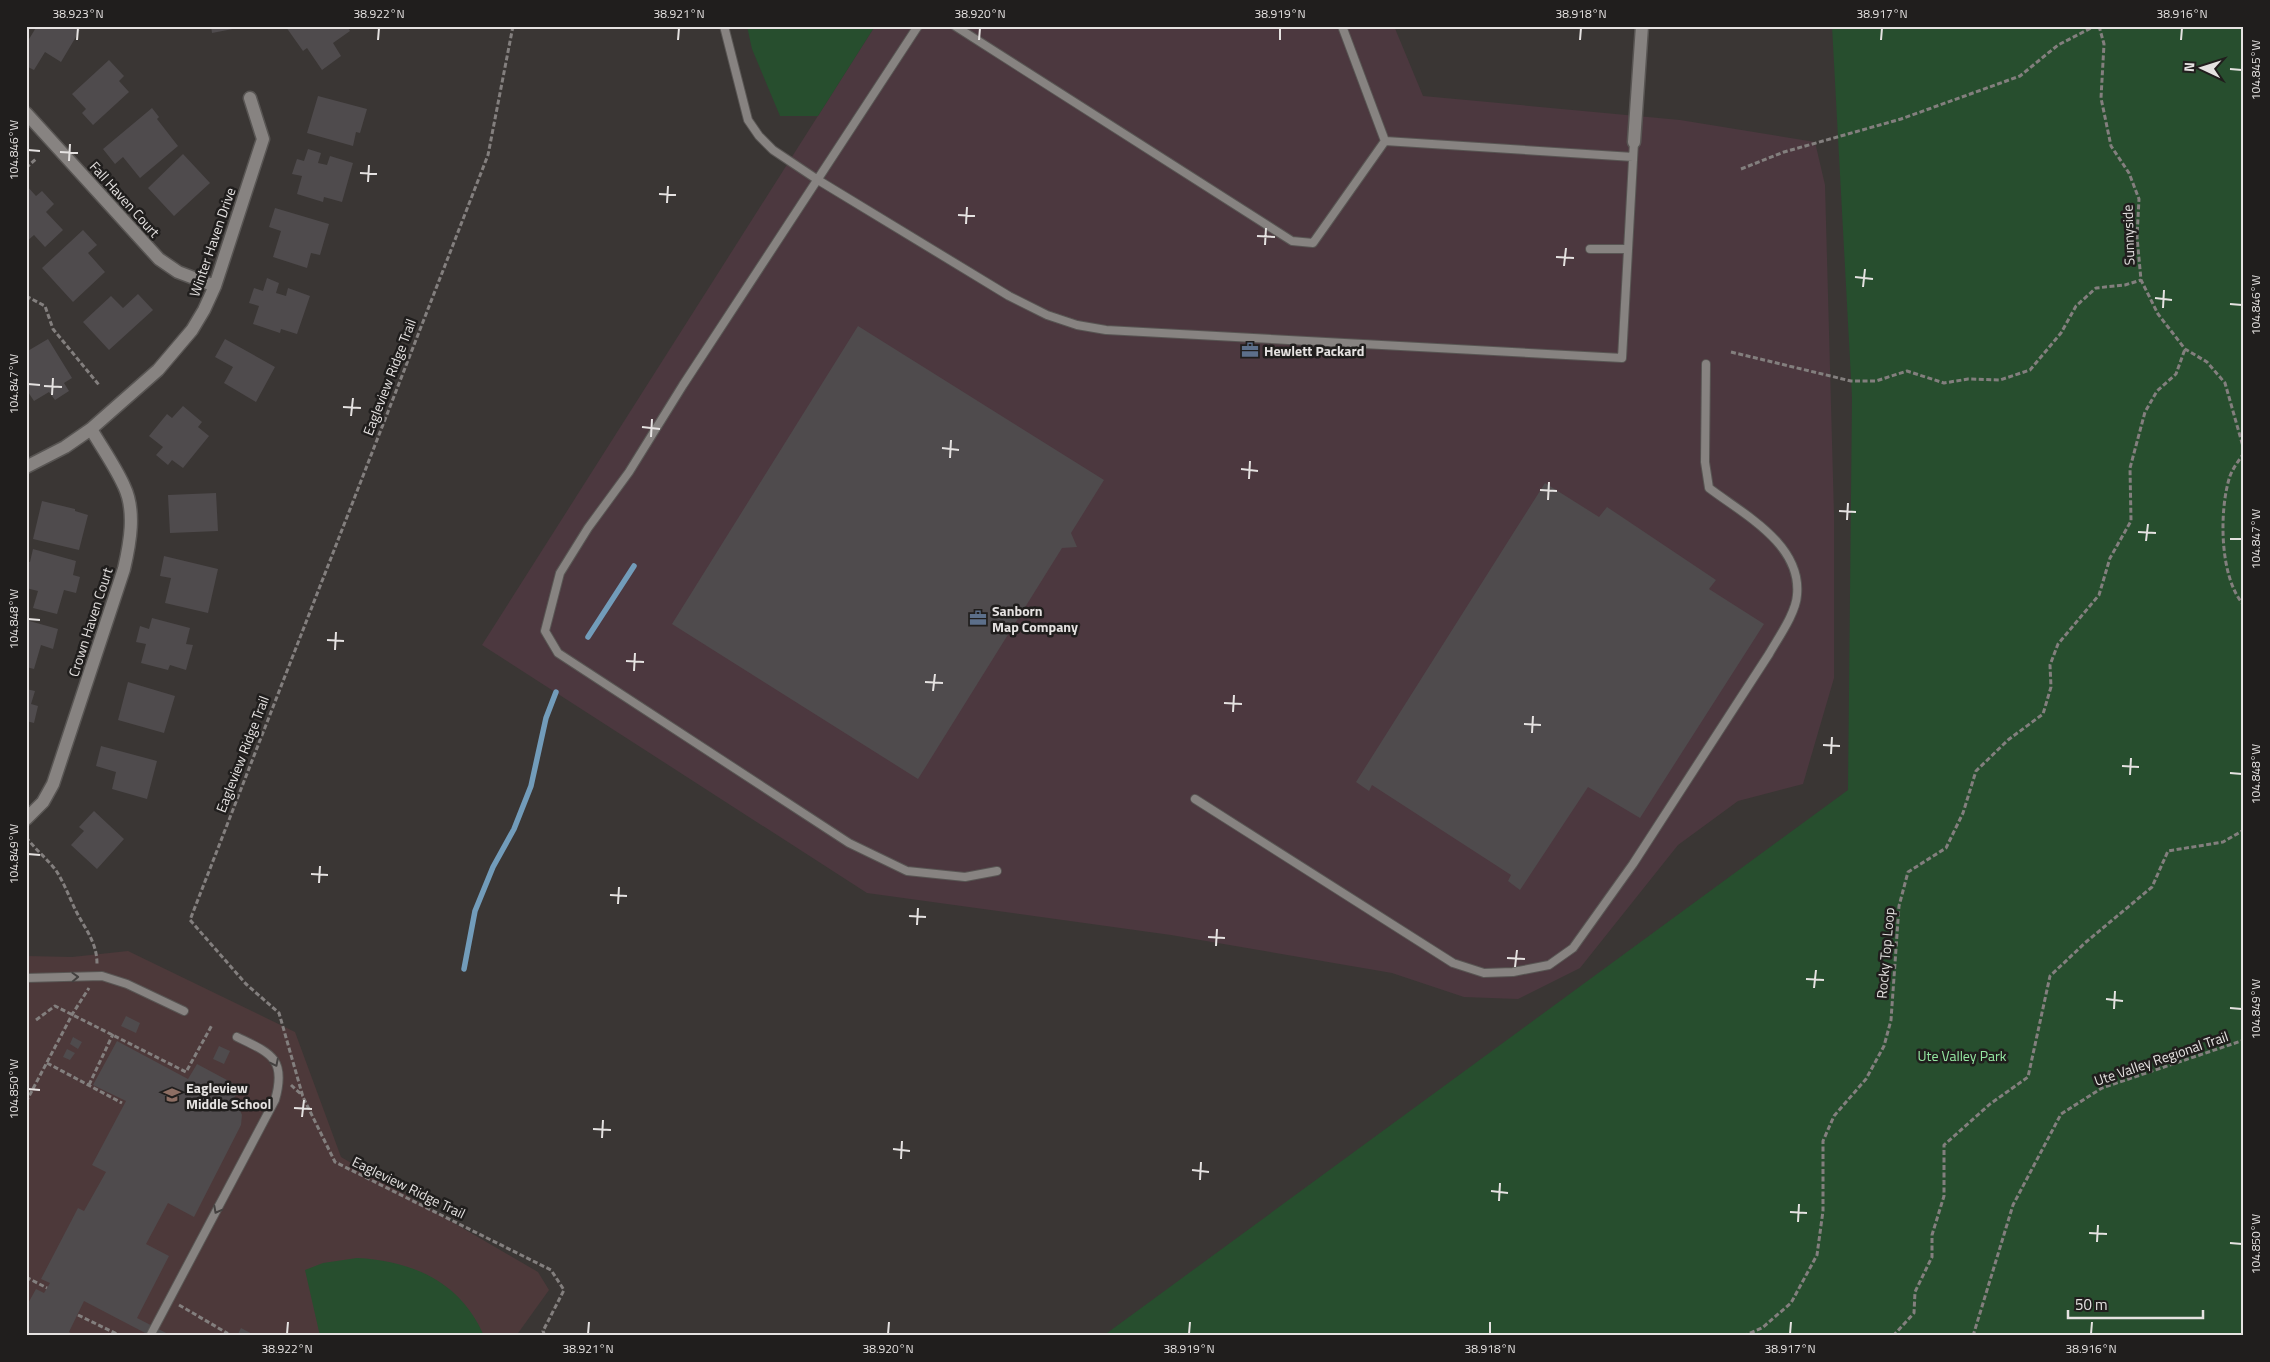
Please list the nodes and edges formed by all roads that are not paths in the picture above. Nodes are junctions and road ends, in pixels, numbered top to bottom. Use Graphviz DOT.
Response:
graph roads {
  1 [pos="724,26"];
  2 [pos="918,26"];
  3 [pos="955,26"];
  4 [pos="1342,26"];
  5 [pos="1642,26"];
  6 [pos="250,98"];
  7 [pos="26,113"];
  8 [pos="1385,142"];
  9 [pos="1634,142"];
  10 [pos="1633,157"];
  11 [pos="818,180"];
  12 [pos="1590,249"];
  13 [pos="1628,249"];
  14 [pos="215,286"];
  15 [pos="1706,364"];
  16 [pos="91,429"];
  17 [pos="26,467"];
  18 [pos="1195,799"];
  19 [pos="26,819"];
  20 [pos="997,871"];
  21 [pos="26,978"];
  22 [pos="184,1011"];
  23 [pos="237,1037"];
  24 [pos="150,1336"];
  1 -- 11 [label="lane"];
  2 -- 11 [label="lane"];
  3 -- 8 [label="lane"];
  4 -- 8 [label="lane"];
  5 -- 9 [label="street"];
  6 -- 14 [label="street, Winter Haven Drive"];
  7 -- 14 [label="street, Fall Haven Court"];
  8 -- 10 [label="lane"];
  9 -- 10 [label="lane"];
  10 -- 13 [label="lane"];
  11 -- 13 [label="lane"];
  11 -- 20 [label="lane"];
  12 -- 13 [label="lane"];
  14 -- 16 [label="street, Winter Haven Drive"];
  15 -- 18 [label="lane"];
  16 -- 17 [label="street, Winter Haven Drive"];
  16 -- 19 [label="street, Crown Haven Court"];
  21 -- 22 [label="lane, one-way"];
  23 -- 24 [label="lane, one-way"];
}
